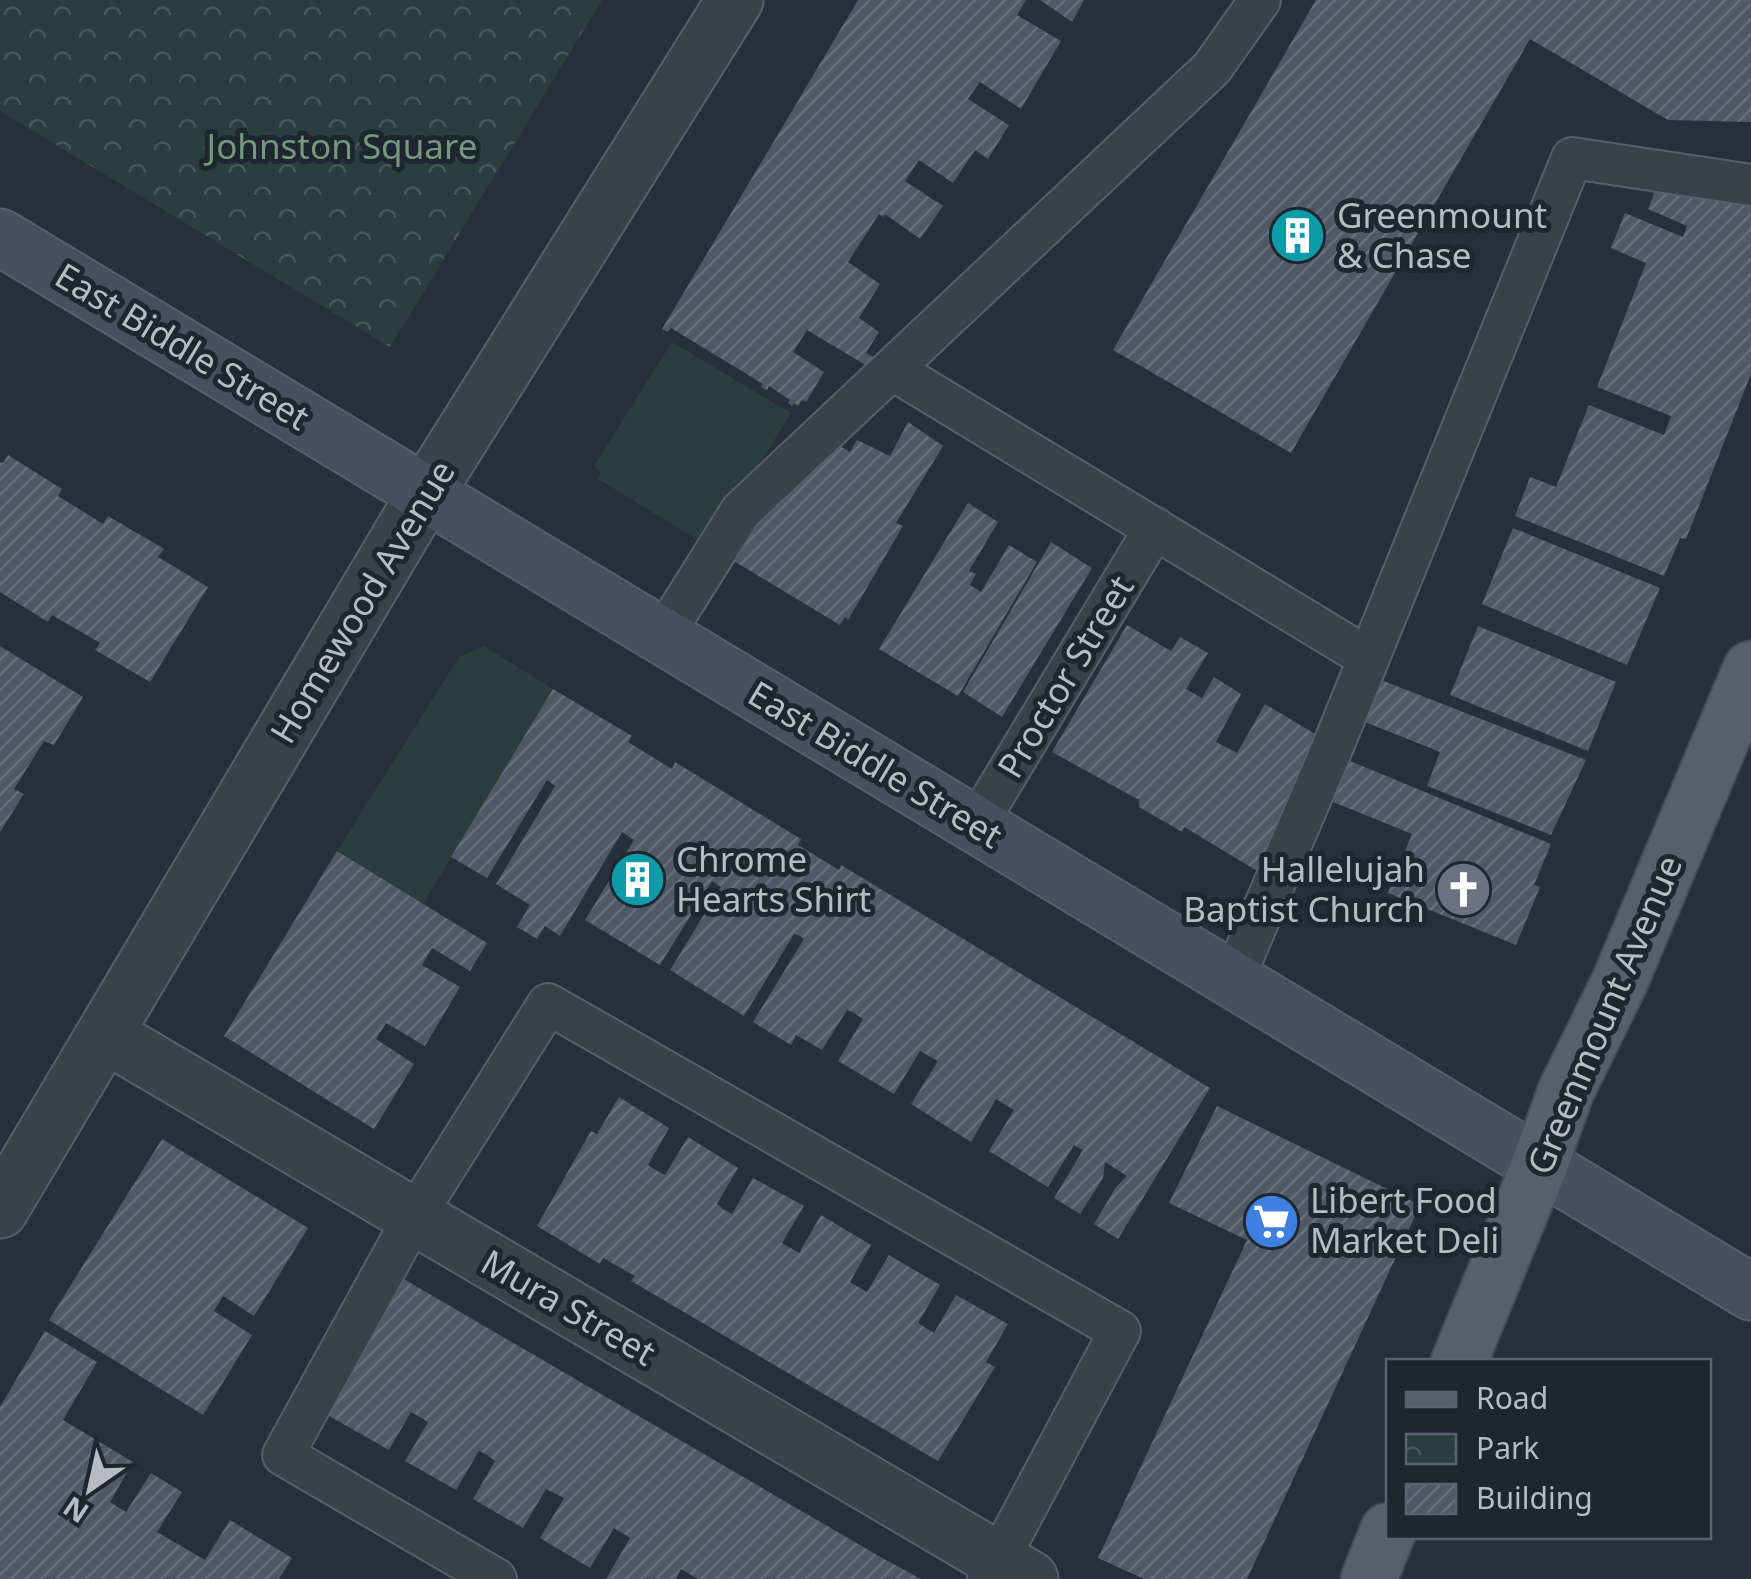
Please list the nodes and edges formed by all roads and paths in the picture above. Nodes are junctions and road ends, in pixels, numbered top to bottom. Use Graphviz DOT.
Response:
graph roads {
  1 [pos="735,0"];
  2 [pos="1260,0"];
  3 [pos="1751,185"];
  4 [pos="0,237"];
  5 [pos="894,370"];
  6 [pos="426,493"];
  7 [pos="1155,528"];
  8 [pos="662,637"];
  9 [pos="1368,658"];
  10 [pos="1751,669"];
  11 [pos="976,825"];
  12 [pos="1233,980"];
  13 [pos="106,1036"];
  14 [pos="1540,1164"];
  15 [pos="0,1210"];
  16 [pos="414,1217"];
  17 [pos="1751,1292"];
  18 [pos="1460,1359"];
  19 [pos="1386,1536"];
  20 [pos="1005,1573"];
  21 [pos="496,1579"];
  22 [pos="1369,1579"];
  1 -- 6 [label="street, Homewood Avenue"];
  2 -- 5 [label="lane"];
  3 -- 9 [label="lane"];
  4 -- 6 [label="main road, East Biddle Street"];
  5 -- 7 [label="lane"];
  5 -- 8 [label="lane"];
  6 -- 8 [label="main road, East Biddle Street"];
  6 -- 13 [label="street, Homewood Avenue"];
  7 -- 9 [label="lane"];
  7 -- 11 [label="lane, Proctor Street"];
  8 -- 11 [label="main road, East Biddle Street"];
  9 -- 12 [label="lane"];
  10 -- 14 [label="main road, Greenmount Avenue"];
  11 -- 12 [label="main road, East Biddle Street"];
  12 -- 14 [label="main road, East Biddle Street"];
  13 -- 15 [label="street, Homewood Avenue"];
  13 -- 16 [label="street, Mura Street"];
  14 -- 17 [label="main road, East Biddle Street"];
  14 -- 18 [label="main road, Greenmount Avenue"];
  16 -- 20 [label="street, Mura Street"];
  16 -- 20 [label="lane"];
  16 -- 21 [label="lane"];
  19 -- 22 [label="main road"];
}
